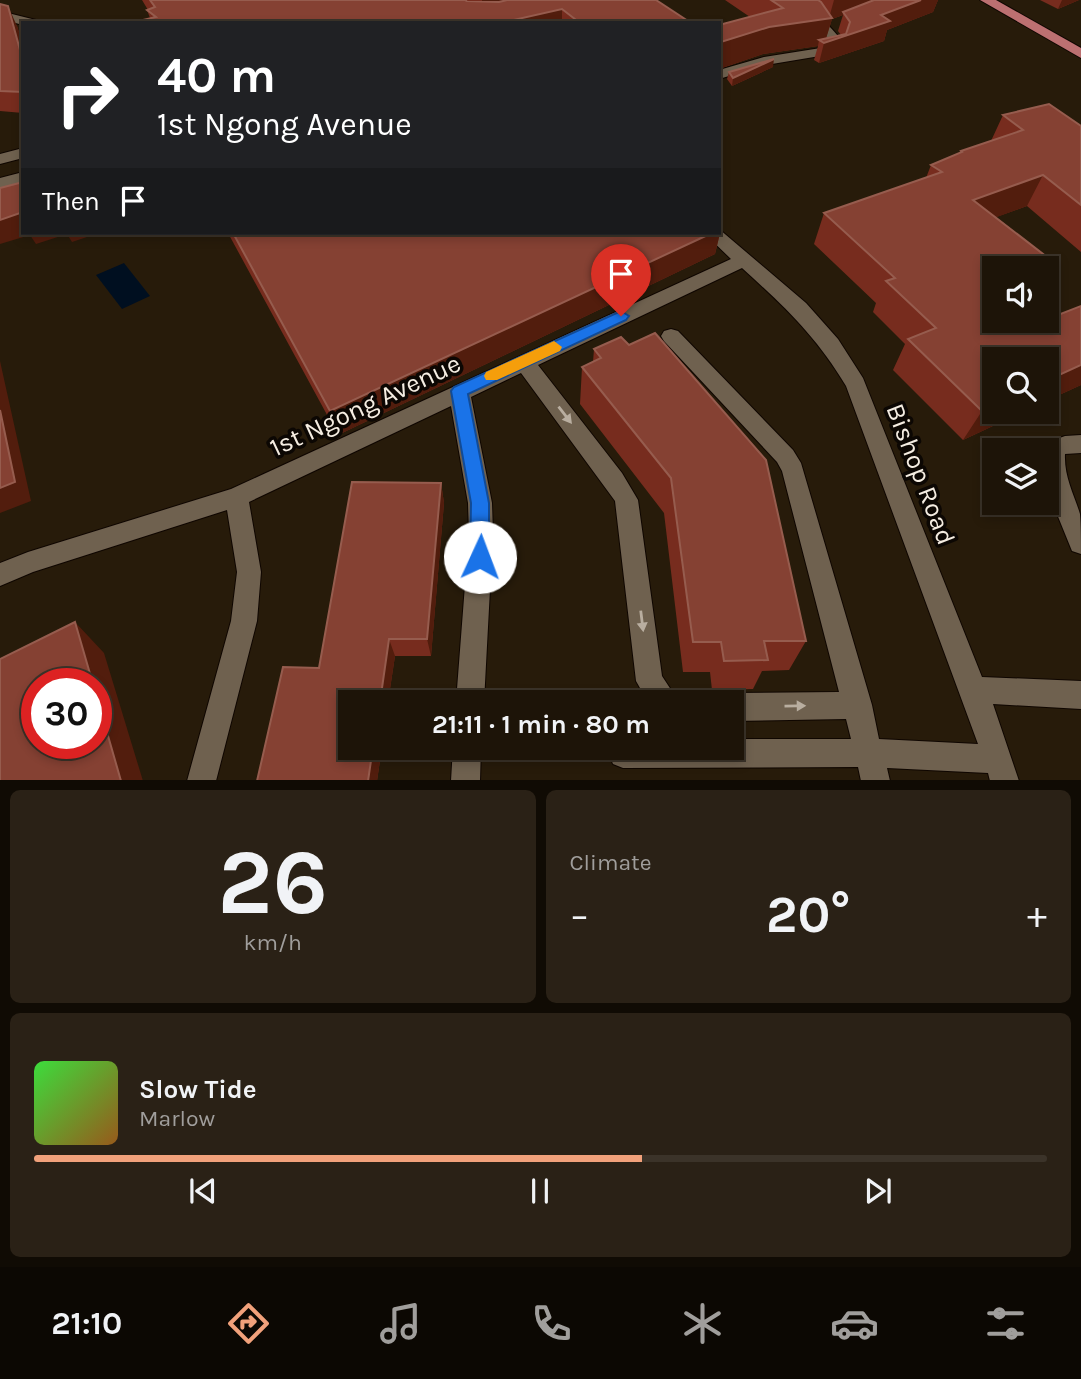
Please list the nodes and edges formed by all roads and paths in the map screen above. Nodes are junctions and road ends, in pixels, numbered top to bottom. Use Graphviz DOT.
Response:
graph roads {
  1 [pos="784,0"];
  2 [pos="987,0"];
  3 [pos="0,15"];
  4 [pos="27,21"];
  5 [pos="1036,26"];
  6 [pos="1081,42"];
  7 [pos="1081,54"];
  8 [pos="721,74"];
  9 [pos="21,154"];
  10 [pos="0,159"];
  11 [pos="21,178"];
  12 [pos="0,183"];
  13 [pos="715,235"];
  14 [pos="744,260"];
  15 [pos="671,336"];
  16 [pos="523,361"];
  17 [pos="459,391"];
  18 [pos="1081,444"];
  19 [pos="237,497"];
  20 [pos="1081,543"];
  21 [pos="0,575"];
  22 [pos="471,690"];
  23 [pos="656,690"];
  24 [pos="974,690"];
  25 [pos="1081,695"];
  26 [pos="858,705"];
  27 [pos="744,707"];
  28 [pos="466,760"];
  29 [pos="738,760"];
  30 [pos="873,767"];
  31 [pos="1001,770"];
  32 [pos="201,780"];
  33 [pos="465,780"];
  1 -- 8 [label="street"];
  2 -- 5 [label="main road"];
  3 -- 4 [label="street"];
  5 -- 6 [label="main road"];
  5 -- 7 [label="main road"];
  9 -- 10 [label="street"];
  11 -- 12 [label="street"];
  13 -- 14 [label="street, Bishop Road"];
  14 -- 16 [label="street, 1st Ngong Avenue"];
  14 -- 24 [label="street, Bishop Road"];
  15 -- 26 [label="street"];
  16 -- 17 [label="street, 1st Ngong Avenue"];
  16 -- 23 [label="street, one-way"];
  17 -- 19 [label="street, 1st Ngong Avenue"];
  17 -- 22 [label="street"];
  18 -- 20 [label="street"];
  19 -- 21 [label="street, 1st Ngong Avenue"];
  19 -- 32 [label="street"];
  24 -- 25 [label="street"];
  24 -- 31 [label="street, Bishop Road"];
  27 -- 26 [label="street, one-way"];
  26 -- 30 [label="street"];
  28 -- 33 [label="street"];
  29 -- 30 [label="street"];
  30 -- 31 [label="street"];
}
